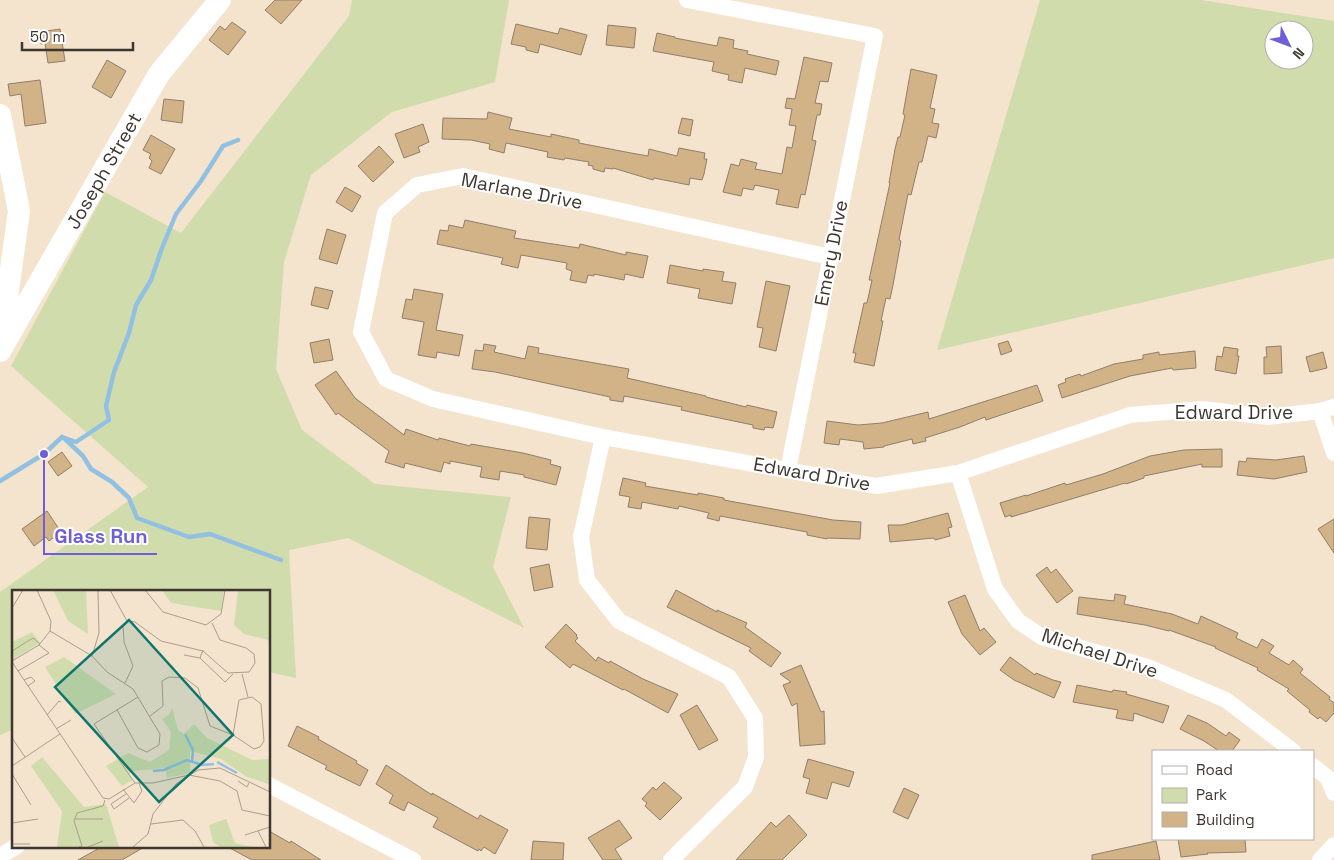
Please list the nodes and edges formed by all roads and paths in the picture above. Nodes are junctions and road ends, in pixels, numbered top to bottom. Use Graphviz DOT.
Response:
graph roads {
  1 [pos="220,0"];
  2 [pos="687,0"];
  3 [pos="0,116"];
  4 [pos="830,257"];
  5 [pos="0,350"];
  6 [pos="433,398"];
  7 [pos="1327,409"];
  8 [pos="603,437"];
  9 [pos="1334,453"];
  10 [pos="788,470"];
  11 [pos="958,472"];
  12 [pos="1292,750"];
  13 [pos="1314,767"];
  14 [pos="270,785"];
  15 [pos="1334,793"];
  16 [pos="1334,845"];
  17 [pos="14,848"];
  18 [pos="0,856"];
  19 [pos="3,860"];
  20 [pos="413,860"];
  21 [pos="671,860"];
  22 [pos="1320,860"];
  1 -- 5 [label="street, Joseph Street"];
  2 -- 4 [label="street, Emery Drive"];
  3 -- 5 [label="street"];
  4 -- 6 [label="street, Marlane Drive"];
  4 -- 10 [label="street, Emery Drive"];
  6 -- 8 [label="street, Edward Drive"];
  7 -- 9 [label="street"];
  7 -- 11 [label="street, Edward Drive"];
  8 -- 10 [label="street, Edward Drive"];
  8 -- 21 [label="street"];
  10 -- 11 [label="street, Edward Drive"];
  11 -- 12 [label="street, Michael Drive"];
  13 -- 15 [label="street"];
  14 -- 20 [label="street"];
  16 -- 22 [label="street"];
  17 -- 18 [label="street"];
  18 -- 19 [label="street"];
}
